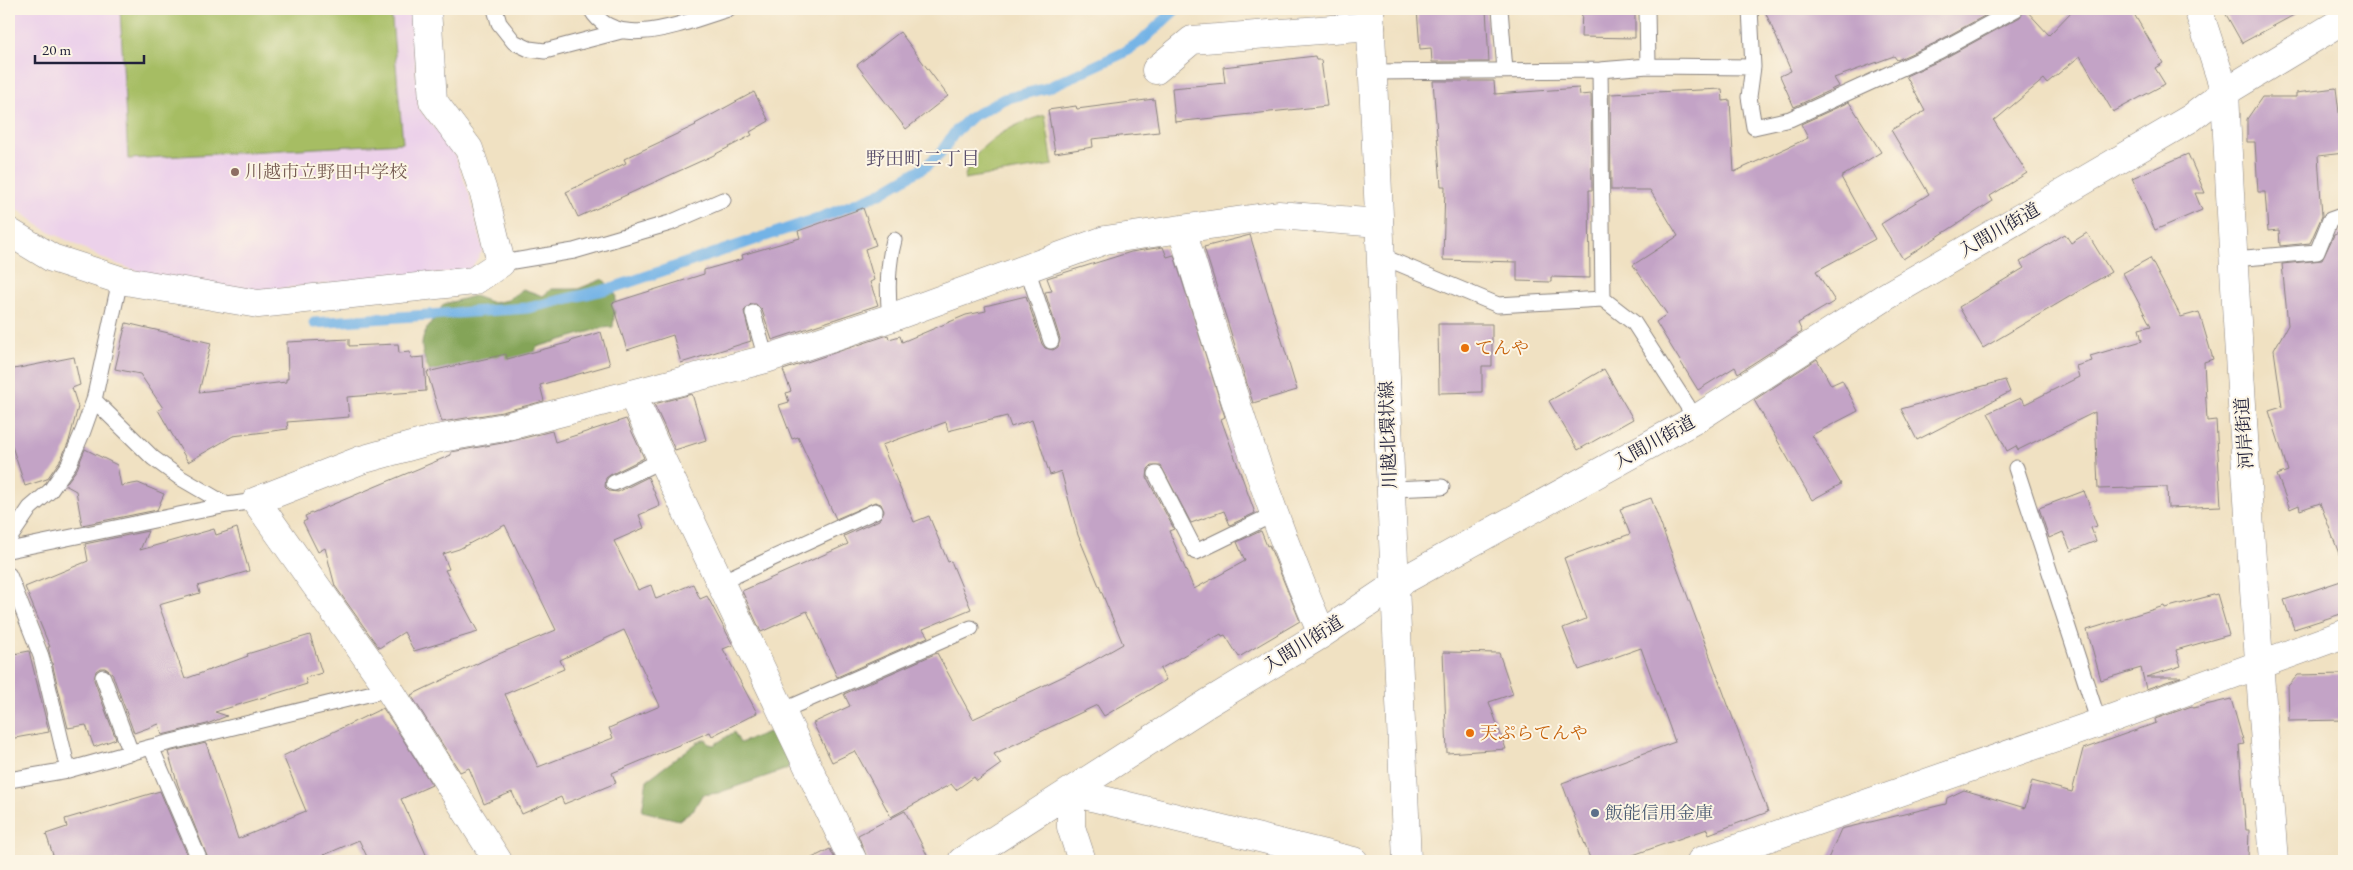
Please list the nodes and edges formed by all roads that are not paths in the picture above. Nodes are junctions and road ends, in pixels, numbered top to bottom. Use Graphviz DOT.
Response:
graph roads {
  1 [pos="427,9"];
  2 [pos="495,9"];
  3 [pos="591,9"];
  4 [pos="728,9"];
  5 [pos="1500,9"];
  6 [pos="1647,9"];
  7 [pos="1750,9"];
  8 [pos="2016,9"];
  9 [pos="2198,9"];
  10 [pos="1371,17"];
  11 [pos="2344,20"];
  12 [pos="621,31"];
  13 [pos="1648,66"];
  14 [pos="1752,67"];
  15 [pos="1156,70"];
  16 [pos="1505,70"];
  17 [pos="1600,70"];
  18 [pos="1373,72"];
  19 [pos="2225,92"];
  20 [pos="723,200"];
  21 [pos="2344,215"];
  22 [pos="1379,223"];
  23 [pos="1182,230"];
  24 [pos="9,232"];
  25 [pos="894,240"];
  26 [pos="1381,256"];
  27 [pos="2233,259"];
  28 [pos="501,263"];
  29 [pos="1027,268"];
  30 [pos="120,280"];
  31 [pos="1603,299"];
  32 [pos="753,313"];
  33 [pos="890,318"];
  34 [pos="1051,341"];
  35 [pos="766,360"];
  36 [pos="632,394"];
  37 [pos="94,400"];
  38 [pos="1696,419"];
  39 [pos="662,460"];
  40 [pos="2016,468"];
  41 [pos="1156,474"];
  42 [pos="614,483"];
  43 [pos="1442,487"];
  44 [pos="1391,489"];
  45 [pos="256,501"];
  46 [pos="227,505"];
  47 [pos="875,511"];
  48 [pos="1274,514"];
  49 [pos="9,539"];
  50 [pos="9,550"];
  51 [pos="9,575"];
  52 [pos="721,582"];
  53 [pos="1395,585"];
  54 [pos="971,628"];
  55 [pos="1322,634"];
  56 [pos="2344,634"];
  57 [pos="2258,664"];
  58 [pos="103,676"];
  59 [pos="389,689"];
  60 [pos="782,710"];
  61 [pos="2099,723"];
  62 [pos="151,747"];
  63 [pos="131,753"];
  64 [pos="68,770"];
  65 [pos="9,780"];
  66 [pos="1071,792"];
  67 [pos="200,861"];
  68 [pos="498,861"];
  69 [pos="853,861"];
  70 [pos="962,861"];
  71 [pos="1082,861"];
  72 [pos="1354,861"];
  73 [pos="1407,861"];
  74 [pos="1701,861"];
  75 [pos="2274,861"];
  1 -- 28 [label="street"];
  2 -- 12 [label="lane"];
  3 -- 12 [label="lane"];
  4 -- 12 [label="lane"];
  5 -- 16 [label="lane"];
  6 -- 13 [label="lane"];
  7 -- 14 [label="lane"];
  8 -- 14 [label="lane"];
  9 -- 19 [label="street, 河岸街道"];
  10 -- 15 [label="street"];
  10 -- 18 [label="street, 川越北環状線"];
  11 -- 19 [label="street, 入間川街道"];
  13 -- 14 [label="lane"];
  13 -- 17 [label="lane"];
  16 -- 17 [label="lane"];
  16 -- 18 [label="lane"];
  17 -- 31 [label="lane"];
  18 -- 22 [label="street, 川越北環状線"];
  19 -- 27 [label="street, 河岸街道"];
  19 -- 38 [label="street, 入間川街道"];
  20 -- 28 [label="lane"];
  21 -- 27 [label="lane"];
  22 -- 23 [label="street"];
  22 -- 26 [label="street, 川越北環状線"];
  23 -- 29 [label="street"];
  23 -- 48 [label="street"];
  24 -- 30 [label="street"];
  25 -- 33 [label="lane"];
  26 -- 31 [label="lane"];
  26 -- 44 [label="street, 川越北環状線"];
  27 -- 57 [label="street, 河岸街道"];
  28 -- 30 [label="street"];
  29 -- 33 [label="street"];
  29 -- 34 [label="lane"];
  30 -- 37 [label="lane"];
  31 -- 38 [label="lane"];
  32 -- 35 [label="lane"];
  33 -- 35 [label="street"];
  35 -- 36 [label="street"];
  36 -- 39 [label="street"];
  36 -- 45 [label="street"];
  37 -- 46 [label="lane"];
  37 -- 49 [label="lane"];
  38 -- 53 [label="street, 入間川街道"];
  39 -- 42 [label="lane"];
  39 -- 52 [label="street"];
  40 -- 61 [label="lane"];
  41 -- 48 [label="lane"];
  43 -- 44 [label="lane"];
  44 -- 53 [label="street, 川越北環状線"];
  45 -- 46 [label="lane"];
  45 -- 59 [label="street"];
  46 -- 50 [label="lane"];
  47 -- 52 [label="lane"];
  48 -- 55 [label="street"];
  51 -- 64 [label="lane"];
  52 -- 60 [label="street"];
  53 -- 55 [label="street, 入間川街道"];
  53 -- 73 [label="street, 川越北環状線"];
  54 -- 60 [label="lane"];
  55 -- 66 [label="street, 入間川街道"];
  56 -- 57 [label="street"];
  57 -- 61 [label="street"];
  57 -- 75 [label="street, 河岸街道"];
  58 -- 63 [label="lane"];
  59 -- 62 [label="lane"];
  59 -- 68 [label="street"];
  60 -- 69 [label="street"];
  61 -- 74 [label="street"];
  62 -- 63 [label="lane"];
  62 -- 67 [label="lane"];
  63 -- 64 [label="lane"];
  64 -- 65 [label="lane"];
  66 -- 70 [label="street, 入間川街道"];
  66 -- 71 [label="street"];
  66 -- 72 [label="street"];
}
